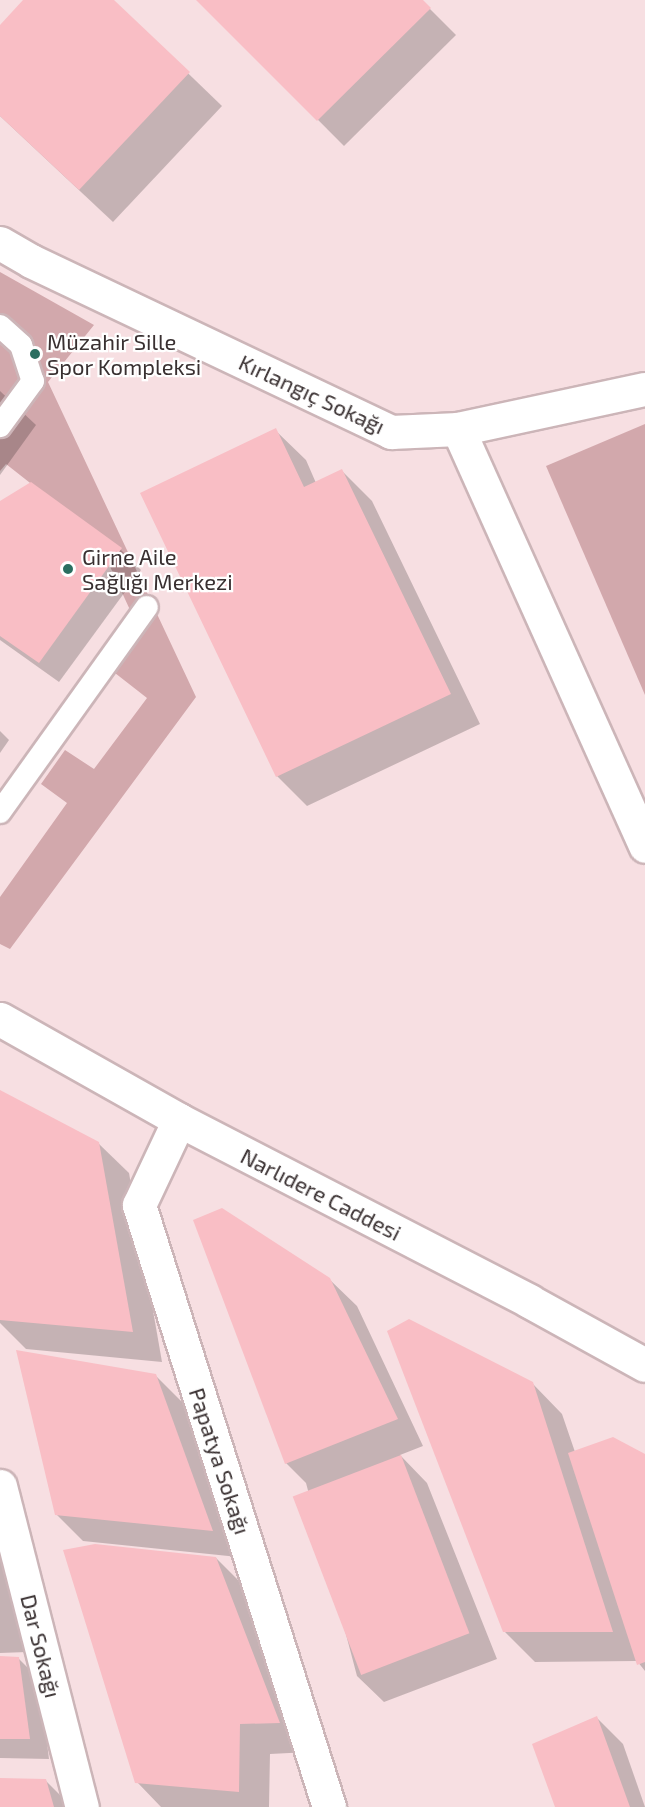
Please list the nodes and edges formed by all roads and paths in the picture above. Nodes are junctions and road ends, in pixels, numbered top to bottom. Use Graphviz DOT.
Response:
graph roads {
  1 [pos="0,243"];
  2 [pos="0,326"];
  3 [pos="645,388"];
  4 [pos="0,426"];
  5 [pos="458,429"];
  6 [pos="147,608"];
  7 [pos="0,812"];
  8 [pos="645,846"];
  9 [pos="0,1019"];
  10 [pos="179,1120"];
  11 [pos="645,1365"];
  12 [pos="0,1486"];
  13 [pos="82,1807"];
  14 [pos="329,1807"];
  1 -- 5 [label="street, Kırlangıç Sokağı"];
  2 -- 4 [label="lane"];
  3 -- 5 [label="street, Kırlangıç Sokağı"];
  5 -- 8 [label="street"];
  6 -- 7 [label="lane"];
  9 -- 10 [label="street, Narlıdere Caddesi"];
  10 -- 11 [label="street, Narlıdere Caddesi"];
  10 -- 14 [label="street, Papatya Sokağı"];
  12 -- 13 [label="street, Dar Sokağı"];
}
